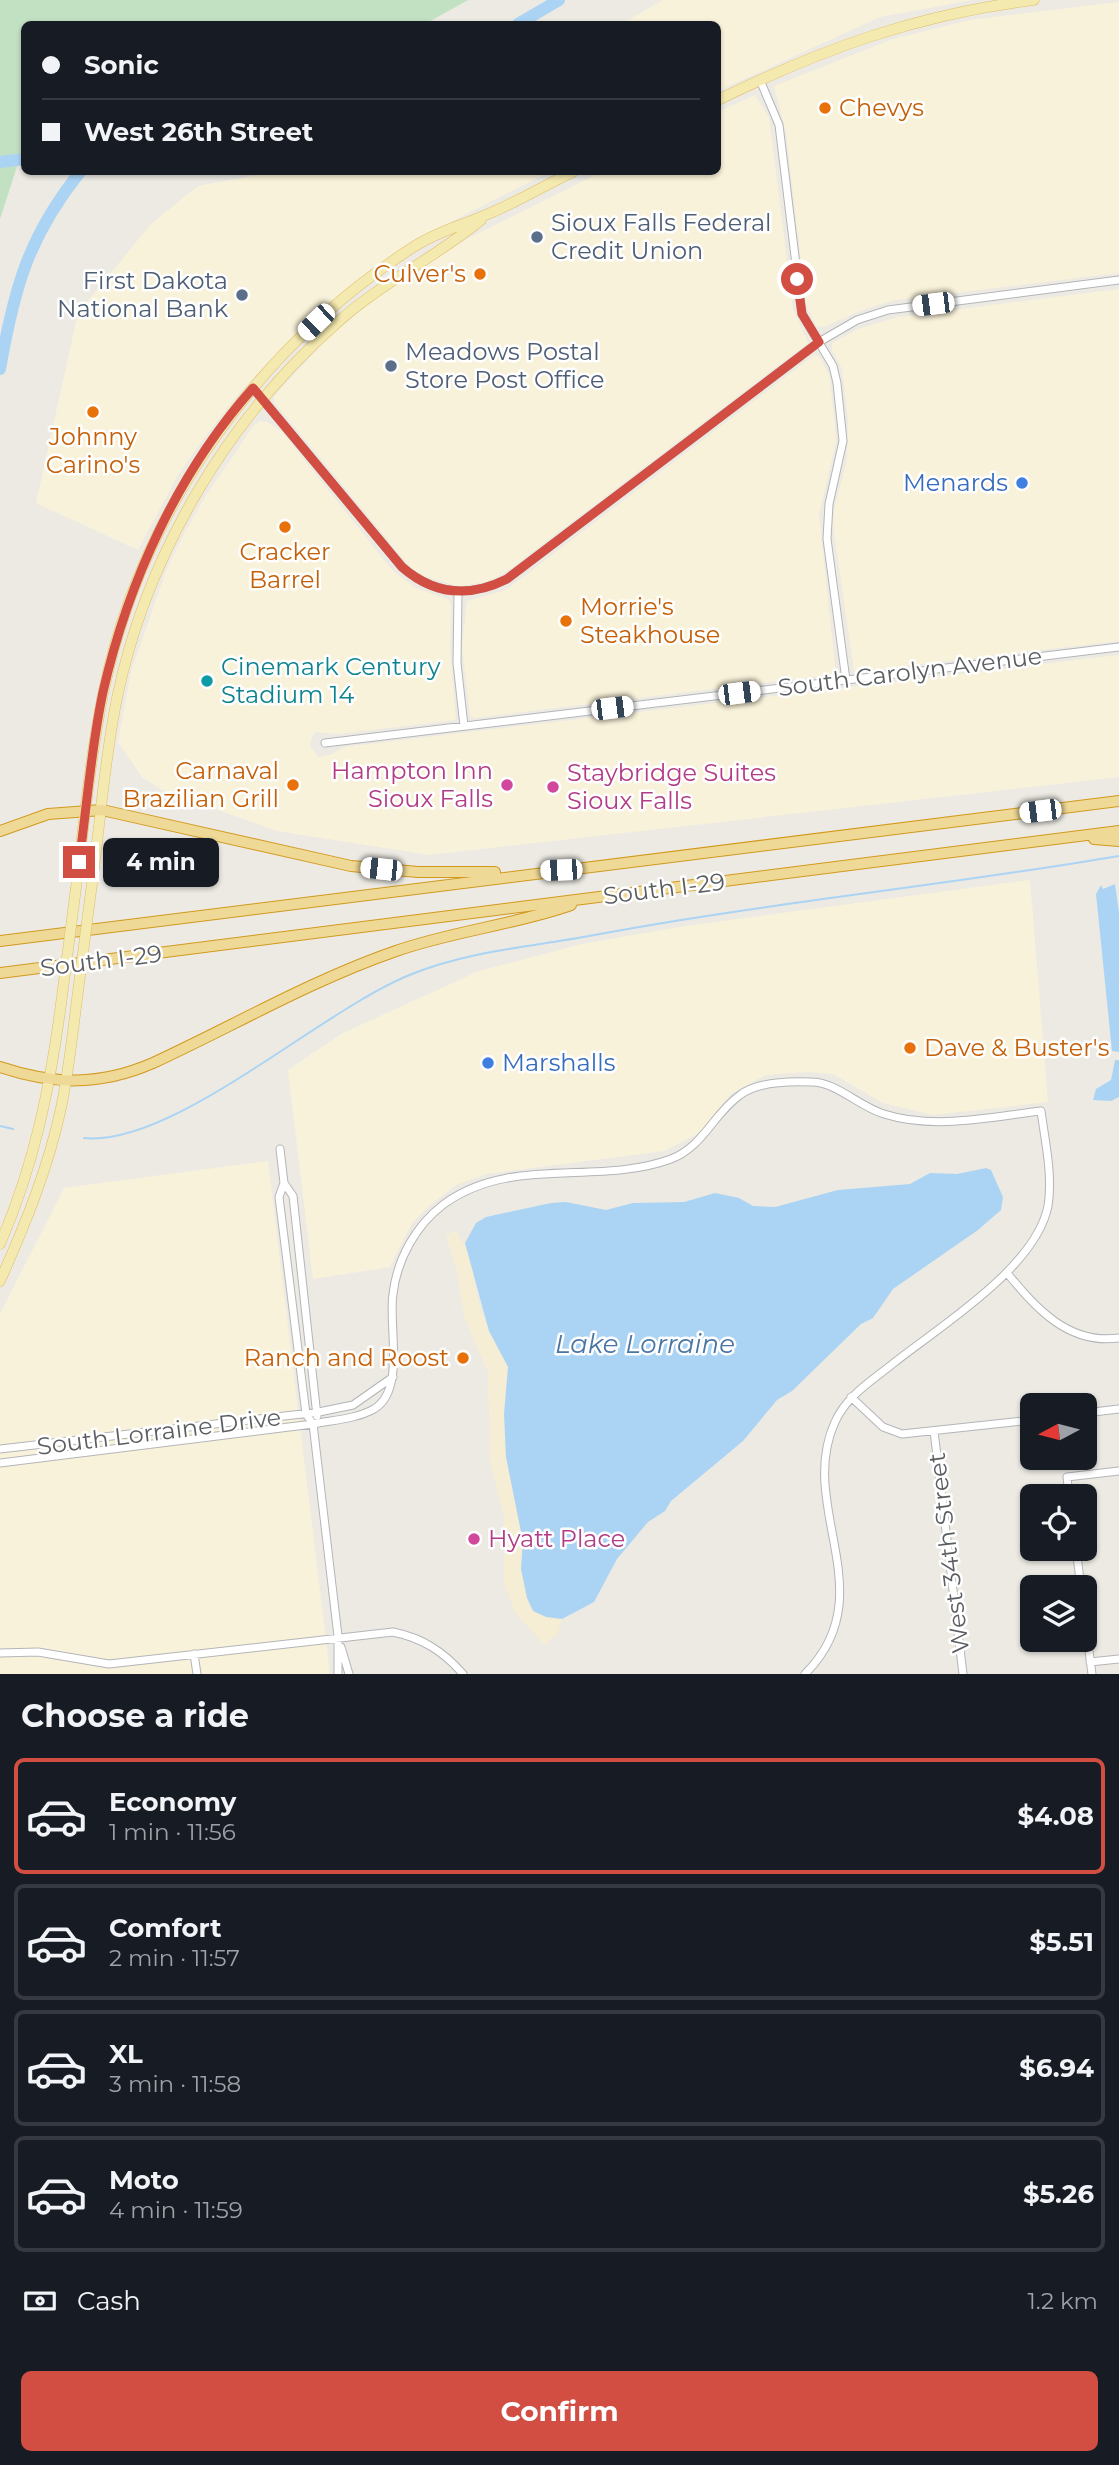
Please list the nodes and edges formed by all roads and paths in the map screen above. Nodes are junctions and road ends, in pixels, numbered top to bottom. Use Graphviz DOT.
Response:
graph roads {
  1 [pos="1034,0"];
  2 [pos="760,80"];
  3 [pos="721,99"];
  4 [pos="567,175"];
  5 [pos="486,215"];
  6 [pos="1119,280"];
  7 [pos="819,342"];
  8 [pos="253,388"];
  9 [pos="262,400"];
  10 [pos="458,592"];
  11 [pos="1119,647"];
  12 [pos="846,680"];
  13 [pos="464,726"];
  14 [pos="325,743"];
  15 [pos="1119,801"];
  16 [pos="86,810"];
  17 [pos="102,810"];
  18 [pos="0,831"];
  19 [pos="1119,831"];
  20 [pos="1070,838"];
  21 [pos="1119,841"];
  22 [pos="561,870"];
  23 [pos="594,898"];
  24 [pos="0,942"];
  25 [pos="0,973"];
  26 [pos="0,1067"];
  27 [pos="51,1081"];
  28 [pos="66,1082"];
  29 [pos="281,1149"];
  30 [pos="284,1183"];
  31 [pos="0,1244"];
  32 [pos="1007,1273"];
  33 [pos="0,1281"];
  34 [pos="1119,1338"];
  35 [pos="394,1377"];
  36 [pos="852,1397"];
  37 [pos="1119,1409"];
  38 [pos="319,1412"];
  39 [pos="1097,1412"];
  40 [pos="306,1414"];
  41 [pos="1020,1420"];
  42 [pos="313,1424"];
  43 [pos="934,1431"];
  44 [pos="0,1449"];
  45 [pos="0,1463"];
  46 [pos="1119,1471"];
  47 [pos="1068,1484"];
  48 [pos="338,1636"];
  49 [pos="1089,1652"];
  50 [pos="0,1653"];
  51 [pos="194,1654"];
  52 [pos="1119,1659"];
  53 [pos="1090,1662"];
  54 [pos="197,1674"];
  55 [pos="338,1674"];
  56 [pos="349,1674"];
  57 [pos="463,1674"];
  58 [pos="805,1674"];
  59 [pos="963,1674"];
  60 [pos="1092,1674"];
  1 -- 2 [label="main road"];
  2 -- 3 [label="main road"];
  2 -- 7 [label="street"];
  4 -- 5 [label="main road"];
  5 -- 8 [label="main road"];
  5 -- 9 [label="main road"];
  6 -- 7 [label="street"];
  7 -- 10 [label="street"];
  7 -- 12 [label="street"];
  8 -- 9 [label="street"];
  8 -- 16 [label="main road"];
  9 -- 10 [label="street"];
  9 -- 17 [label="main road"];
  10 -- 13 [label="street"];
  11 -- 12 [label="street, South Carolyn Avenue"];
  12 -- 13 [label="street, South Carolyn Avenue"];
  13 -- 14 [label="street, South Carolyn Avenue"];
  15 -- 22 [label="highway, South I-29"];
  16 -- 17 [label="highway"];
  16 -- 18 [label="highway"];
  16 -- 27 [label="main road, bridge"];
  17 -- 22 [label="highway"];
  17 -- 28 [label="main road, bridge"];
  19 -- 20 [label="highway, South I-29"];
  20 -- 21 [label="highway"];
  20 -- 23 [label="highway, South I-29"];
  22 -- 24 [label="highway, South I-29"];
  23 -- 25 [label="highway, South I-29"];
  23 -- 28 [label="highway"];
  26 -- 27 [label="highway"];
  27 -- 28 [label="highway"];
  27 -- 31 [label="main road"];
  28 -- 33 [label="main road"];
  29 -- 30 [label="street"];
  30 -- 38 [label="street"];
  30 -- 40 [label="street"];
  32 -- 34 [label="street"];
  32 -- 35 [label="street"];
  32 -- 36 [label="street"];
  35 -- 38 [label="street, South Lorraine Drive"];
  35 -- 42 [label="street, South Lorraine Drive"];
  36 -- 43 [label="street"];
  36 -- 58 [label="street"];
  37 -- 39 [label="street"];
  38 -- 40 [label="street, South Lorraine Drive"];
  38 -- 42 [label="street"];
  40 -- 42 [label="street"];
  40 -- 44 [label="street, South Lorraine Drive"];
  41 -- 43 [label="street"];
  42 -- 45 [label="street, South Lorraine Drive"];
  42 -- 48 [label="street"];
  43 -- 59 [label="street, West 34th Street"];
  46 -- 47 [label="street"];
  48 -- 51 [label="street"];
  48 -- 55 [label="street"];
  48 -- 56 [label="street"];
  48 -- 57 [label="street"];
  49 -- 53 [label="street"];
  50 -- 51 [label="street"];
  51 -- 54 [label="street"];
  52 -- 53 [label="street"];
  53 -- 60 [label="street"];
}
